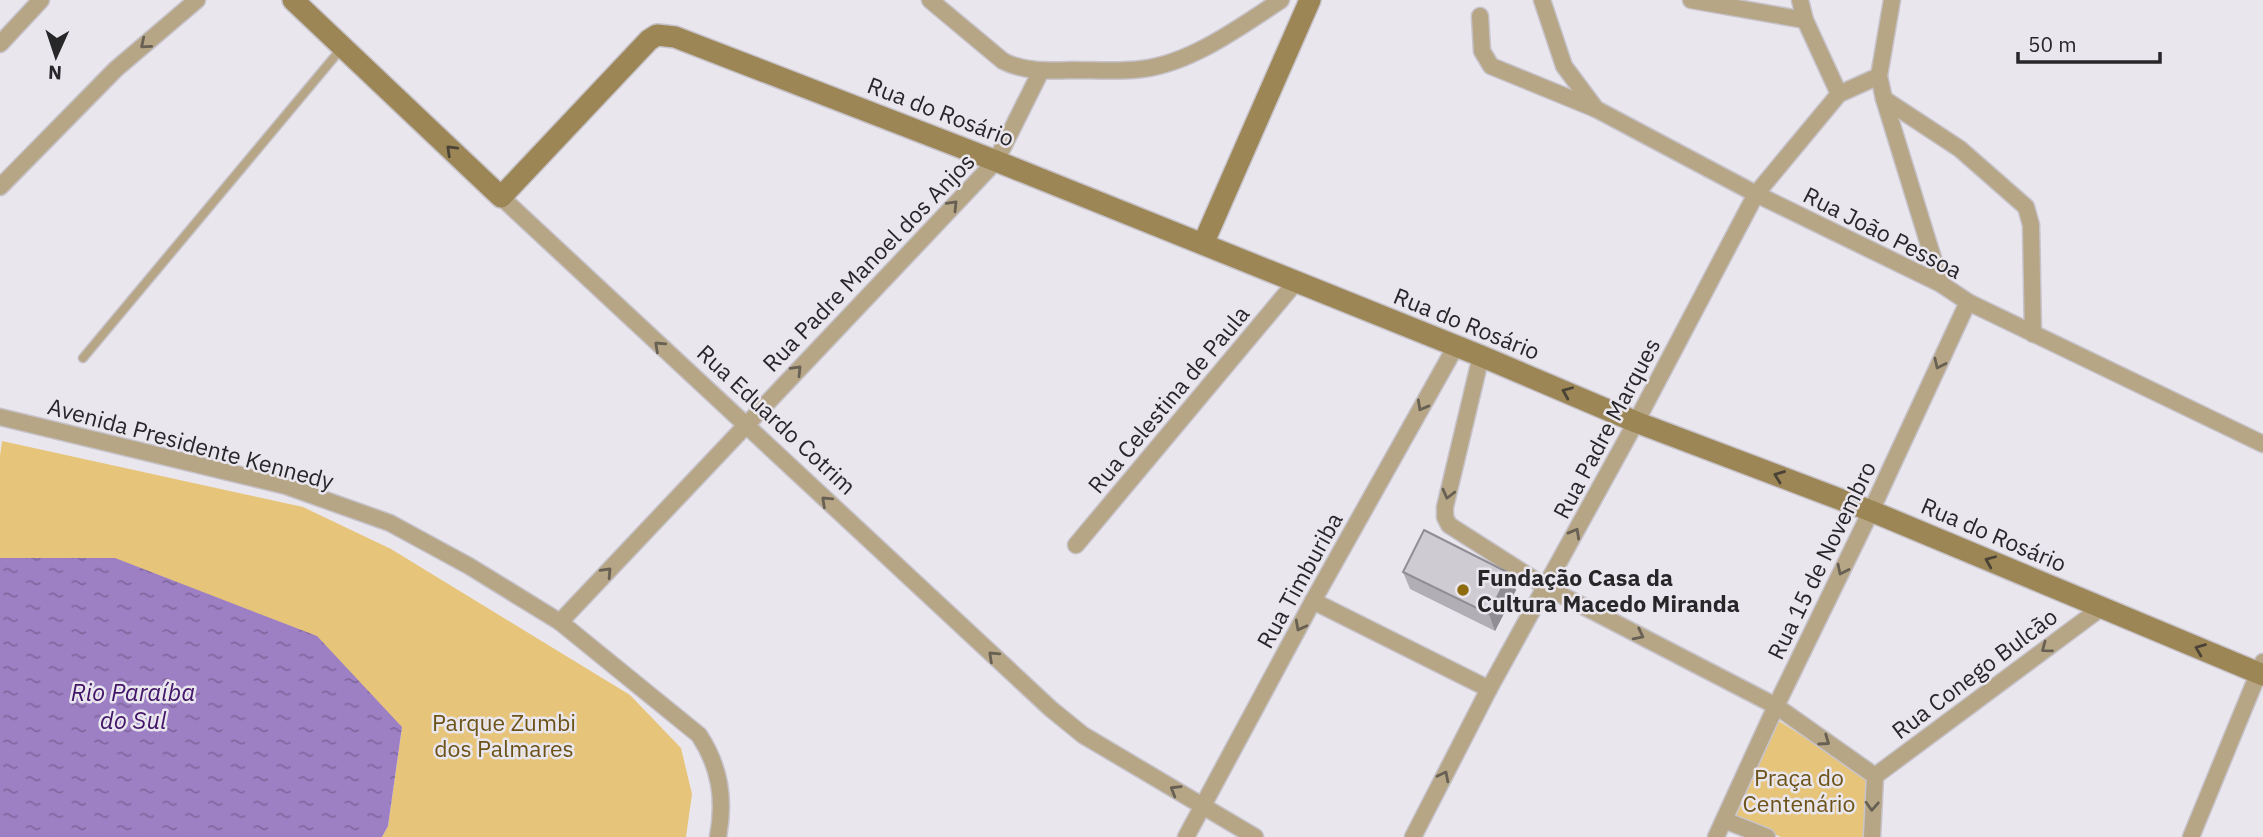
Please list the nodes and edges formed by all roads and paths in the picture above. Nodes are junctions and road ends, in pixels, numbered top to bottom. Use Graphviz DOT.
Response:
graph roads {
  1 [pos="41,0"];
  2 [pos="197,0"];
  3 [pos="293,0"];
  4 [pos="930,0"];
  5 [pos="1281,0"];
  6 [pos="1310,0"];
  7 [pos="1542,0"];
  8 [pos="1691,0"];
  9 [pos="1800,0"];
  10 [pos="1892,0"];
  11 [pos="1480,16"];
  12 [pos="1805,20"];
  13 [pos="0,44"];
  14 [pos="342,47"];
  15 [pos="1041,71"];
  16 [pos="1879,76"];
  17 [pos="1839,94"];
  18 [pos="1884,99"];
  19 [pos="1596,109"];
  20 [pos="996,160"];
  21 [pos="0,187"];
  22 [pos="1756,194"];
  23 [pos="500,197"];
  24 [pos="1203,244"];
  25 [pos="1295,283"];
  26 [pos="1941,284"];
  27 [pos="1968,302"];
  28 [pos="2033,334"];
  29 [pos="1456,346"];
  30 [pos="1481,356"];
  31 [pos="83,358"];
  32 [pos="0,417"];
  33 [pos="1636,422"];
  34 [pos="744,426"];
  35 [pos="2263,444"];
  36 [pos="1871,511"];
  37 [pos="1076,545"];
  38 [pos="1546,587"];
  39 [pos="1313,601"];
  40 [pos="2101,608"];
  41 [pos="560,622"];
  42 [pos="2261,670"];
  43 [pos="1489,689"];
  44 [pos="1776,706"];
  45 [pos="1875,776"];
  46 [pos="1202,807"];
  47 [pos="1724,820"];
  48 [pos="718,837"];
  49 [pos="1186,837"];
  50 [pos="1255,837"];
  51 [pos="1413,837"];
  52 [pos="1716,837"];
  53 [pos="1767,837"];
  54 [pos="1872,837"];
  55 [pos="2191,837"];
  1 -- 13 [label="street"];
  2 -- 21 [label="street, one-way"];
  3 -- 14 [label="street, Rua Eduardo Cotrim"];
  4 -- 15 [label="street"];
  5 -- 15 [label="street"];
  6 -- 24 [label="street"];
  7 -- 19 [label="street, Rua João Pessoa"];
  8 -- 12 [label="street"];
  9 -- 12 [label="street"];
  10 -- 16 [label="street"];
  11 -- 19 [label="street"];
  12 -- 17 [label="street"];
  23 -- 14 [label="street, Rua Eduardo Cotrim, one-way"];
  14 -- 31 [label="lane"];
  15 -- 20 [label="street, Rua Padre Manoel dos Anjos"];
  16 -- 17 [label="street, Rua Padre Marques"];
  16 -- 18 [label="street"];
  17 -- 22 [label="street, Rua Padre Marques"];
  18 -- 26 [label="street"];
  18 -- 28 [label="street"];
  19 -- 22 [label="street, Rua João Pessoa"];
  20 -- 23 [label="street, Rua do Rosário"];
  20 -- 24 [label="street, Rua do Rosário"];
  34 -- 20 [label="street, Rua Padre Manoel dos Anjos, one-way"];
  22 -- 26 [label="street, Rua João Pessoa"];
  22 -- 33 [label="street, Rua Padre Marques"];
  34 -- 23 [label="street, Rua Eduardo Cotrim, one-way"];
  24 -- 25 [label="street, Rua do Rosário"];
  25 -- 29 [label="street, Rua do Rosário"];
  25 -- 37 [label="street, Rua Celestina de Paula"];
  26 -- 27 [label="street, Rua João Pessoa"];
  27 -- 28 [label="street, Rua João Pessoa"];
  27 -- 36 [label="street, Rua 15 de Novembro, one-way"];
  28 -- 35 [label="street, Rua João Pessoa"];
  29 -- 30 [label="street, Rua do Rosário"];
  29 -- 39 [label="street, Rua Timburiba, one-way"];
  33 -- 30 [label="street, Rua do Rosário, one-way"];
  30 -- 38 [label="street, one-way"];
  32 -- 41 [label="street, Avenida Presidente Kennedy"];
  36 -- 33 [label="street, Rua do Rosário, one-way"];
  38 -- 33 [label="street, Rua Padre Marques, one-way"];
  41 -- 34 [label="street, Rua Padre Manoel dos Anjos, one-way"];
  46 -- 34 [label="street, Rua Eduardo Cotrim, one-way"];
  40 -- 36 [label="street, Rua do Rosário, one-way"];
  36 -- 44 [label="street, Rua 15 de Novembro, one-way"];
  38 -- 43 [label="street, Rua Padre Marques"];
  38 -- 44 [label="street, one-way"];
  39 -- 43 [label="street"];
  39 -- 46 [label="street, Rua Timburiba, one-way"];
  42 -- 40 [label="street, Rua do Rosário, one-way"];
  40 -- 45 [label="street, Rua Conego Bulcão, one-way"];
  41 -- 48 [label="street, Avenida Presidente Kennedy"];
  42 -- 55 [label="street"];
  51 -- 43 [label="street, Rua Padre Marques, one-way"];
  44 -- 45 [label="street, one-way"];
  44 -- 47 [label="street, Rua 15 de Novembro"];
  45 -- 54 [label="street, one-way"];
  46 -- 49 [label="street, Rua Timburiba"];
  46 -- 50 [label="street, Rua Eduardo Cotrim"];
  47 -- 52 [label="street, Rua 15 de Novembro"];
  47 -- 53 [label="street"];
}
